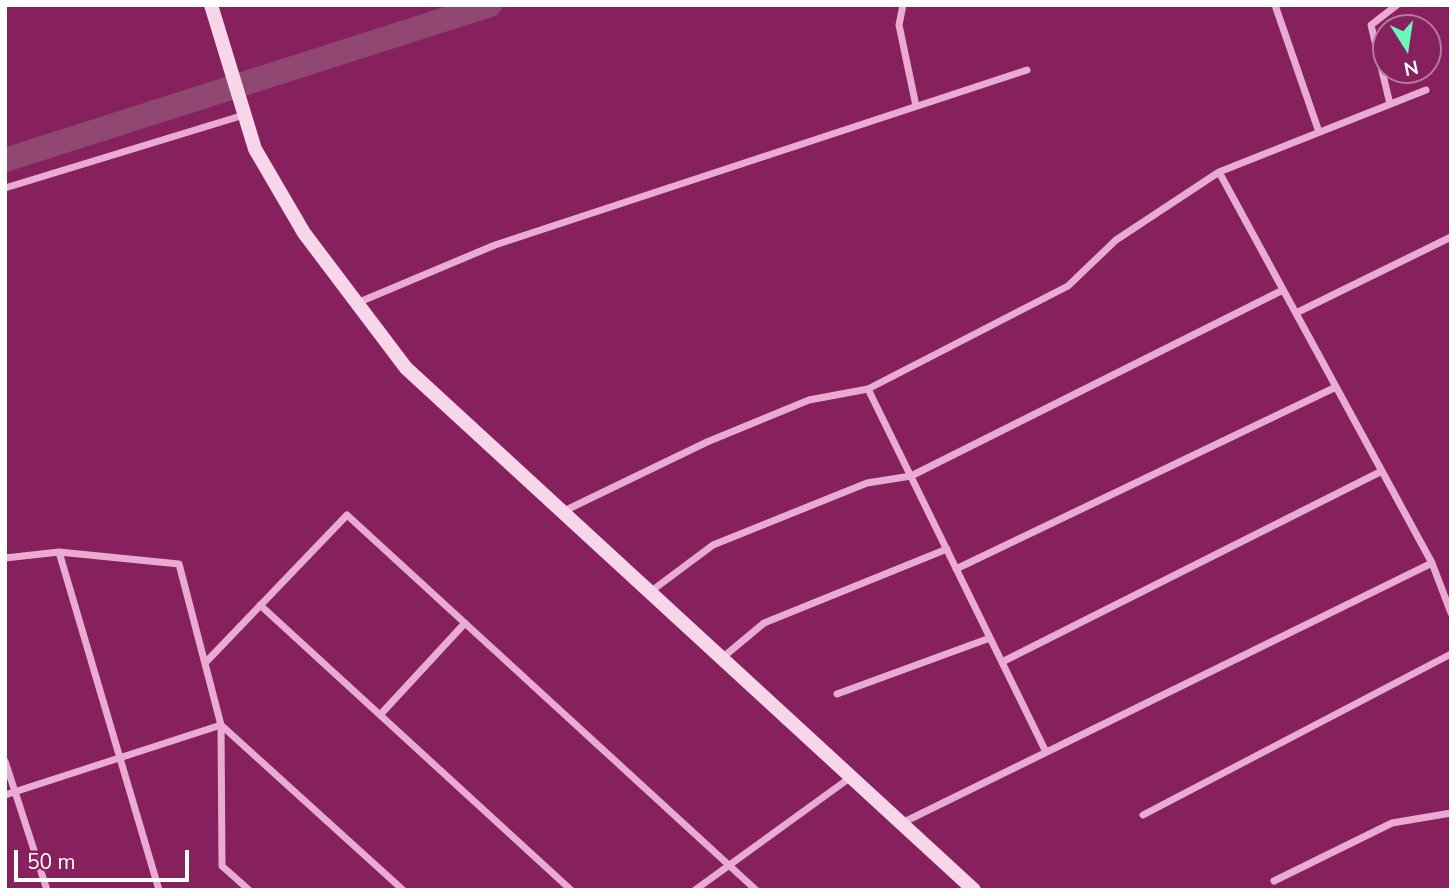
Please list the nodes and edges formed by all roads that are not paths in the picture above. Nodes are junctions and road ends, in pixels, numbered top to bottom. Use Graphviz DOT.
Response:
graph roads {
  1 [pos="211,5"];
  2 [pos="902,5"];
  3 [pos="1275,5"];
  4 [pos="1397,5"];
  5 [pos="1027,70"];
  6 [pos="1426,90"];
  7 [pos="1390,104"];
  8 [pos="916,106"];
  9 [pos="244,110"];
  10 [pos="1319,132"];
  11 [pos="1219,172"];
  12 [pos="5,188"];
  13 [pos="1451,237"];
  14 [pos="1283,290"];
  15 [pos="357,303"];
  16 [pos="1296,313"];
  17 [pos="1336,387"];
  18 [pos="868,389"];
  19 [pos="1382,471"];
  20 [pos="911,476"];
  21 [pos="562,512"];
  22 [pos="947,549"];
  23 [pos="59,552"];
  24 [pos="5,558"];
  25 [pos="1432,563"];
  26 [pos="956,569"];
  27 [pos="650,592"];
  28 [pos="260,605"];
  29 [pos="1451,613"];
  30 [pos="465,623"];
  31 [pos="990,638"];
  32 [pos="1451,654"];
  33 [pos="722,659"];
  34 [pos="207,661"];
  35 [pos="1002,662"];
  36 [pos="837,694"];
  37 [pos="380,715"];
  38 [pos="221,725"];
  39 [pos="1046,752"];
  40 [pos="119,758"];
  41 [pos="5,761"];
  42 [pos="851,777"];
  43 [pos="15,792"];
  44 [pos="5,794"];
  45 [pos="1451,813"];
  46 [pos="1143,815"];
  47 [pos="901,823"];
  48 [pos="729,865"];
  49 [pos="1274,881"];
  50 [pos="47,890"];
  51 [pos="159,890"];
  52 [pos="249,890"];
  53 [pos="403,890"];
  54 [pos="571,890"];
  55 [pos="695,890"];
  56 [pos="755,890"];
  57 [pos="974,890"];
  1 -- 9 [label="street"];
  2 -- 8 [label="street"];
  3 -- 10 [label="street"];
  4 -- 7 [label="street"];
  5 -- 8 [label="street"];
  6 -- 7 [label="street"];
  7 -- 10 [label="street"];
  8 -- 15 [label="street"];
  9 -- 12 [label="street"];
  9 -- 15 [label="street"];
  10 -- 11 [label="street"];
  11 -- 14 [label="street"];
  11 -- 18 [label="street"];
  13 -- 16 [label="street"];
  14 -- 16 [label="street"];
  14 -- 20 [label="street"];
  15 -- 21 [label="street"];
  16 -- 17 [label="street"];
  17 -- 19 [label="street"];
  17 -- 26 [label="street"];
  18 -- 20 [label="street"];
  18 -- 21 [label="street"];
  19 -- 25 [label="street"];
  19 -- 35 [label="street"];
  20 -- 22 [label="street"];
  20 -- 27 [label="street"];
  21 -- 27 [label="street"];
  22 -- 26 [label="street"];
  22 -- 33 [label="street"];
  23 -- 24 [label="street"];
  23 -- 34 [label="street"];
  23 -- 40 [label="street"];
  25 -- 29 [label="street"];
  25 -- 39 [label="street"];
  26 -- 31 [label="street"];
  27 -- 33 [label="street"];
  28 -- 30 [label="street"];
  28 -- 34 [label="street"];
  28 -- 37 [label="street"];
  30 -- 37 [label="street"];
  30 -- 48 [label="street"];
  31 -- 35 [label="street"];
  31 -- 36 [label="street"];
  32 -- 46 [label="street"];
  33 -- 42 [label="street"];
  34 -- 38 [label="street"];
  35 -- 39 [label="street"];
  37 -- 54 [label="street"];
  38 -- 40 [label="street"];
  38 -- 52 [label="street"];
  38 -- 53 [label="street"];
  39 -- 47 [label="street"];
  40 -- 43 [label="street"];
  40 -- 51 [label="street"];
  41 -- 43 [label="street"];
  42 -- 47 [label="street"];
  42 -- 48 [label="street"];
  43 -- 44 [label="street"];
  43 -- 50 [label="street"];
  45 -- 49 [label="street"];
  47 -- 57 [label="street"];
  48 -- 55 [label="street"];
  48 -- 56 [label="street"];
}
